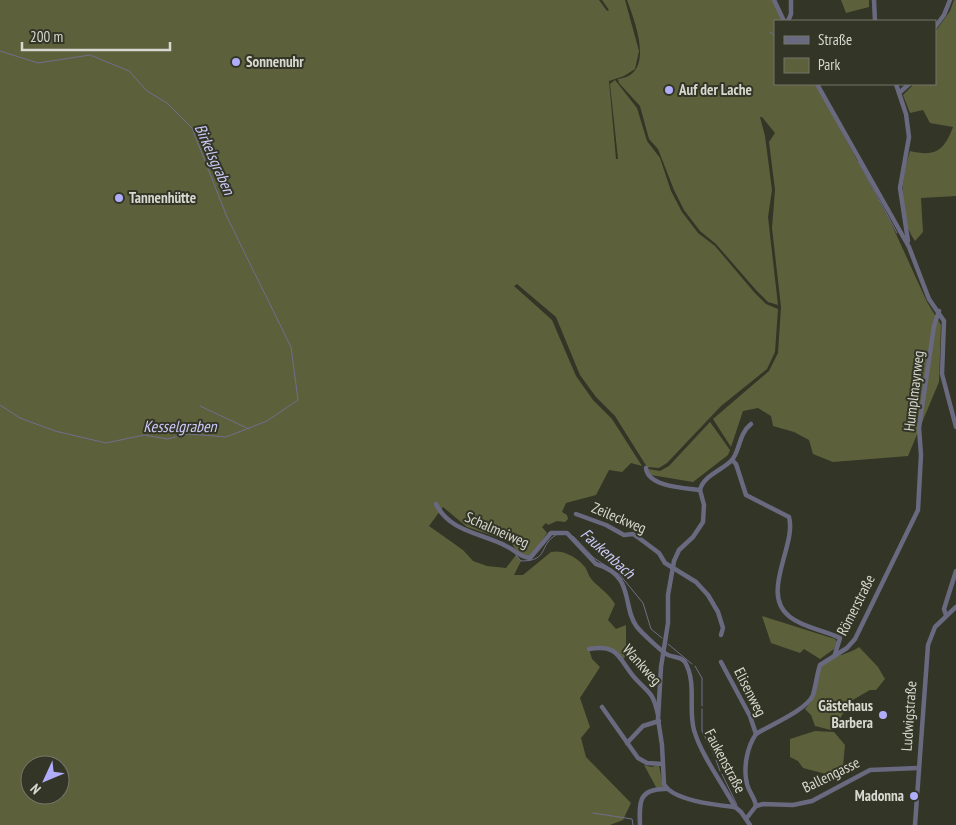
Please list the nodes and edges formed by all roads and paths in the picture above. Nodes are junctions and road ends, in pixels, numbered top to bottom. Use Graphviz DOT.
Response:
graph roads {
  1 [pos="774,0"];
  2 [pos="791,0"];
  3 [pos="874,0"];
  4 [pos="950,0"];
  5 [pos="785,20"];
  6 [pos="787,20"];
  7 [pos="874,20"];
  8 [pos="936,26"];
  9 [pos="818,85"];
  10 [pos="896,85"];
  11 [pos="909,85"];
  12 [pos="900,93"];
  13 [pos="909,247"];
  14 [pos="939,311"];
  15 [pos="751,424"];
  16 [pos="956,427"];
  17 [pos="732,460"];
  18 [pos="646,468"];
  19 [pos="700,490"];
  20 [pos="436,504"];
  21 [pos="576,514"];
  22 [pos="908,533"];
  23 [pos="672,568"];
  24 [pos="956,571"];
  25 [pos="956,607"];
  26 [pos="946,615"];
  27 [pos="721,635"];
  28 [pos="840,638"];
  29 [pos="850,645"];
  30 [pos="589,649"];
  31 [pos="664,651"];
  32 [pos="835,654"];
  33 [pos="721,662"];
  34 [pos="602,707"];
  35 [pos="659,720"];
  36 [pos="756,734"];
  37 [pos="627,743"];
  38 [pos="663,764"];
  39 [pos="918,768"];
  40 [pos="668,789"];
  41 [pos="756,806"];
  42 [pos="735,808"];
  43 [pos="746,819"];
  44 [pos="640,825"];
  45 [pos="750,825"];
  46 [pos="915,825"];
  1 -- 5 [label="street"];
  2 -- 6 [label="street"];
  3 -- 7 [label="street"];
  4 -- 8 [label="street"];
  9 -- 13 [label="street"];
  10 -- 12 [label="street"];
  11 -- 12 [label="street"];
  12 -- 13 [label="street"];
  13 -- 14 [label="street"];
  14 -- 16 [label="street"];
  14 -- 22 [label="street, Humplmayrweg"];
  15 -- 17 [label="street"];
  17 -- 19 [label="street"];
  17 -- 28 [label="street"];
  18 -- 19 [label="street"];
  19 -- 23 [label="street"];
  20 -- 31 [label="street, Schalmeiweg"];
  21 -- 23 [label="street, Zeileckweg"];
  22 -- 29 [label="street, Römerstraße"];
  23 -- 27 [label="street"];
  23 -- 31 [label="street"];
  24 -- 26 [label="street"];
  25 -- 26 [label="street"];
  26 -- 39 [label="street, Ludwigstraße"];
  28 -- 29 [label="street"];
  28 -- 32 [label="street"];
  29 -- 32 [label="street, Römerstraße"];
  30 -- 35 [label="street, Wankweg"];
  31 -- 35 [label="street"];
  31 -- 42 [label="street, Faukenstraße"];
  32 -- 36 [label="street, Römerstraße"];
  33 -- 36 [label="street, Elisenweg"];
  34 -- 37 [label="street"];
  35 -- 37 [label="street"];
  35 -- 38 [label="street"];
  36 -- 41 [label="street"];
  37 -- 38 [label="street"];
  38 -- 40 [label="street"];
  39 -- 41 [label="street, Ballengasse"];
  39 -- 46 [label="street, Ludwigstraße"];
  40 -- 42 [label="street"];
  40 -- 44 [label="street"];
  41 -- 43 [label="street"];
  42 -- 43 [label="street"];
  43 -- 45 [label="street"];
}
